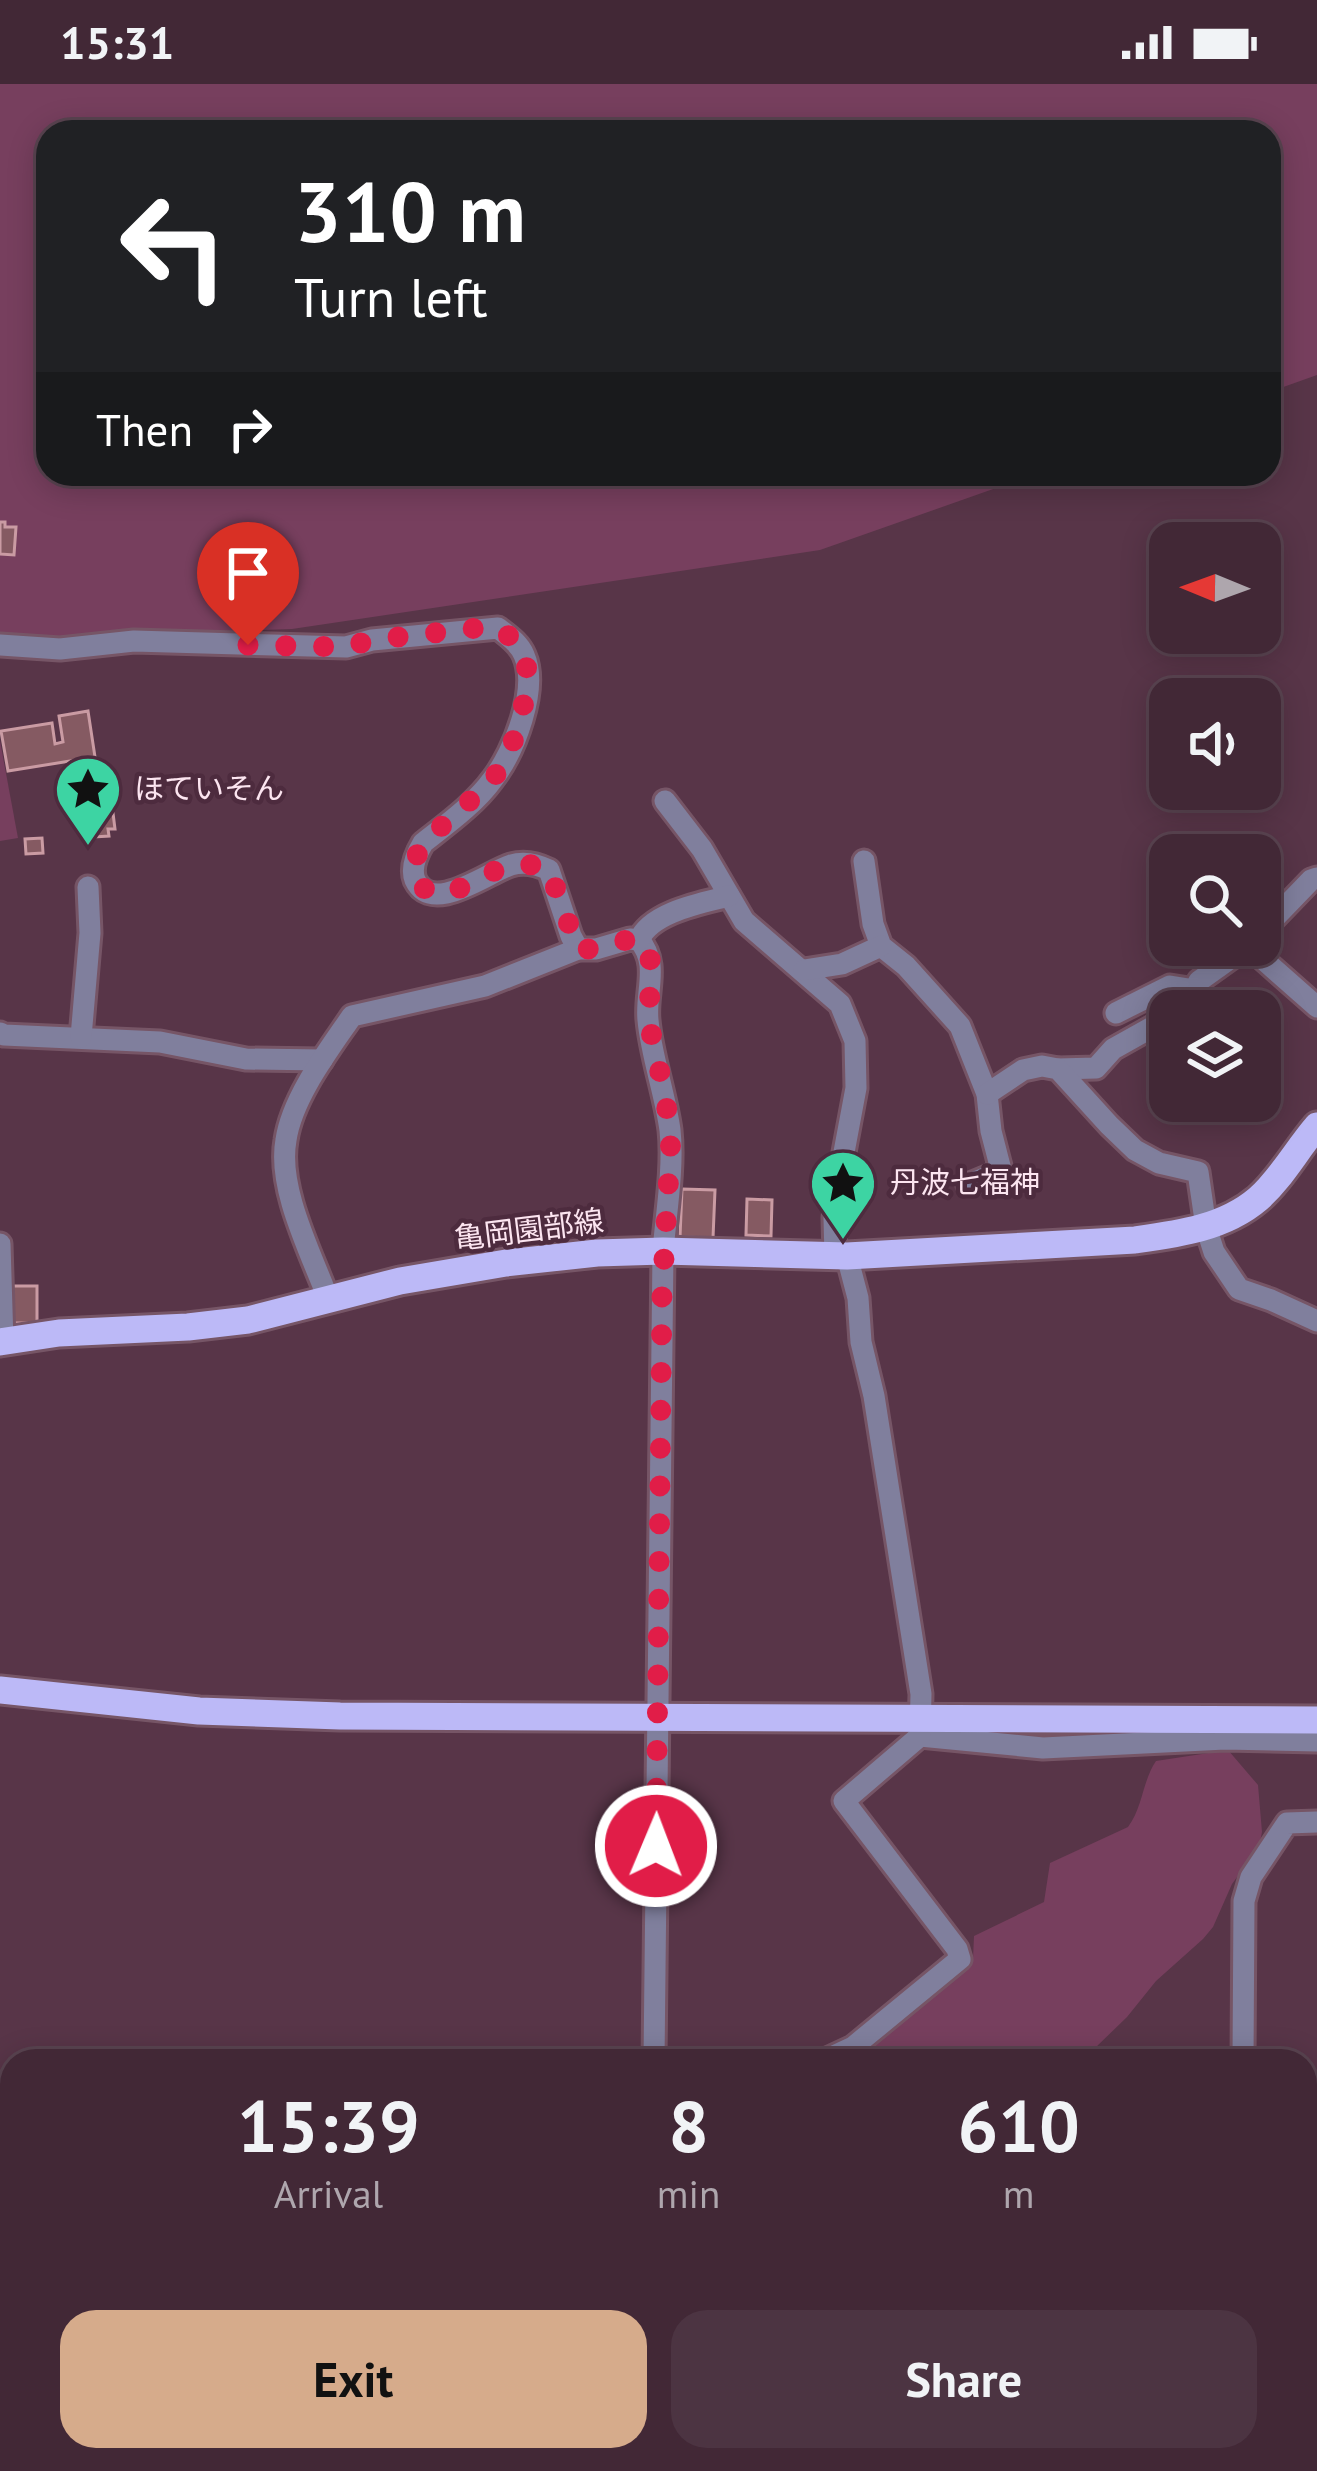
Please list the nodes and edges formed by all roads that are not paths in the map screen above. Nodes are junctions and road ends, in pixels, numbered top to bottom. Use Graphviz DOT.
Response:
graph roads {
  1 [pos="3,652"];
  2 [pos="665,801"];
  3 [pos="864,861"];
  4 [pos="1317,878"];
  5 [pos="88,886"];
  6 [pos="729,896"];
  7 [pos="1281,911"];
  8 [pos="639,940"];
  9 [pos="881,946"];
  10 [pos="578,949"];
  11 [pos="1219,966"];
  12 [pos="1271,966"];
  13 [pos="804,970"];
  14 [pos="1195,989"];
  15 [pos="1317,1007"];
  16 [pos="1117,1013"];
  17 [pos="1149,1029"];
  18 [pos="81,1037"];
  19 [pos="1,1040"];
  20 [pos="322,1060"];
  21 [pos="1058,1069"];
  22 [pos="987,1094"];
  23 [pos="1317,1126"];
  24 [pos="968,1185"];
  25 [pos="1206,1227"];
  26 [pos="0,1244"];
  27 [pos="663,1251"];
  28 [pos="841,1256"];
  29 [pos="329,1301"];
  30 [pos="1317,1322"];
  31 [pos="2,1342"];
  32 [pos="0,1690"];
  33 [pos="658,1717"];
  34 [pos="1317,1720"];
  35 [pos="920,1727"];
  36 [pos="1317,1741"];
  37 [pos="1317,1822"];
  38 [pos="654,2049"];
  39 [pos="849,2049"];
  40 [pos="1243,2049"];
  1 -- 10 [label="street"];
  2 -- 6 [label="street"];
  3 -- 9 [label="street"];
  4 -- 7 [label="street"];
  5 -- 18 [label="street"];
  6 -- 8 [label="street"];
  6 -- 13 [label="street"];
  8 -- 10 [label="street"];
  8 -- 27 [label="street"];
  9 -- 13 [label="street"];
  9 -- 22 [label="street"];
  10 -- 20 [label="street"];
  11 -- 14 [label="street"];
  12 -- 15 [label="street"];
  13 -- 28 [label="street"];
  14 -- 16 [label="street"];
  17 -- 21 [label="street"];
  18 -- 19 [label="street"];
  18 -- 20 [label="street"];
  20 -- 29 [label="street"];
  21 -- 22 [label="street"];
  21 -- 25 [label="street"];
  22 -- 24 [label="street"];
  23 -- 25 [label="main road, 亀岡園部線"];
  25 -- 28 [label="main road, 亀岡園部線"];
  25 -- 30 [label="street"];
  26 -- 31 [label="street"];
  27 -- 28 [label="main road, 亀岡園部線"];
  27 -- 29 [label="main road, 亀岡園部線"];
  27 -- 33 [label="street"];
  28 -- 35 [label="street"];
  29 -- 31 [label="main road, 亀岡園部線"];
  32 -- 33 [label="main road"];
  33 -- 35 [label="main road"];
  33 -- 38 [label="street"];
  34 -- 35 [label="main road"];
  35 -- 36 [label="street"];
  35 -- 39 [label="street"];
  37 -- 40 [label="street"];
}
